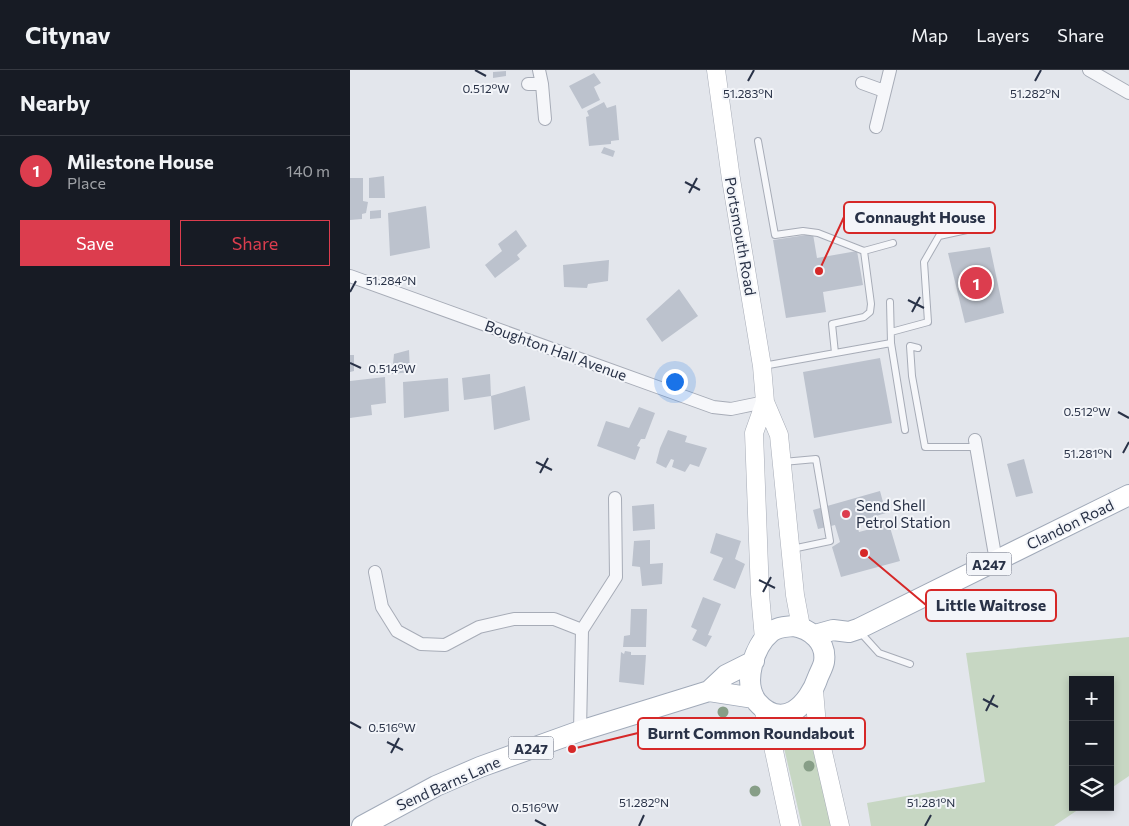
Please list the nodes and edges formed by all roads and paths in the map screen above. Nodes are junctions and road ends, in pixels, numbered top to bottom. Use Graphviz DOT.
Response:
graph roads {
  1 [pos="539,70"];
  2 [pos="716,70"];
  3 [pos="890,70"];
  4 [pos="1089,70"];
  5 [pos="862,83"];
  6 [pos="528,84"];
  7 [pos="542,84"];
  8 [pos="884,91"];
  9 [pos="1129,93"];
  10 [pos="545,119"];
  11 [pos="876,127"];
  12 [pos="758,141"];
  13 [pos="976,228"];
  14 [pos="893,243"];
  15 [pos="864,251"];
  16 [pos="350,276"];
  17 [pos="890,302"];
  18 [pos="891,332"];
  19 [pos="891,343"];
  20 [pos="918,348"];
  21 [pos="835,352"];
  22 [pos="762,366"];
  23 [pos="765,402"];
  24 [pos="905,430"];
  25 [pos="976,443"];
  26 [pos="782,462"];
  27 [pos="1129,495"];
  28 [pos="615,498"];
  29 [pos="790,550"];
  30 [pos="996,560"];
  31 [pos="375,572"];
  32 [pos="582,630"];
  33 [pos="854,630"];
  34 [pos="808,631"];
  35 [pos="764,639"];
  36 [pos="754,661"];
  37 [pos="824,662"];
  38 [pos="910,664"];
  39 [pos="814,690"];
  40 [pos="708,691"];
  41 [pos="759,703"];
  42 [pos="580,731"];
  43 [pos="362,826"];
  44 [pos="790,826"];
  45 [pos="840,826"];
  1 -- 7 [label="street"];
  2 -- 22 [label="main road, Portsmouth Road"];
  3 -- 8 [label="street"];
  4 -- 9 [label="street"];
  5 -- 8 [label="street"];
  6 -- 7 [label="street"];
  7 -- 10 [label="street"];
  8 -- 11 [label="street"];
  12 -- 15 [label="lane"];
  13 -- 18 [label="lane"];
  14 -- 15 [label="lane"];
  15 -- 21 [label="lane"];
  16 -- 23 [label="street, Boughton Hall Avenue"];
  17 -- 18 [label="lane"];
  18 -- 19 [label="lane"];
  19 -- 21 [label="lane"];
  19 -- 24 [label="lane"];
  20 -- 25 [label="lane"];
  21 -- 22 [label="lane"];
  22 -- 23 [label="main road, Portsmouth Road"];
  23 -- 26 [label="main road, Portsmouth Road"];
  23 -- 35 [label="main road, Portsmouth Road"];
  25 -- 30 [label="street"];
  26 -- 29 [label="main road, Portsmouth Road"];
  26 -- 29 [label="lane"];
  27 -- 30 [label="main road, Clandon Road / A247"];
  28 -- 32 [label="street"];
  29 -- 34 [label="main road, Portsmouth Road"];
  30 -- 33 [label="main road, Clandon Road / A247"];
  31 -- 32 [label="street"];
  32 -- 42 [label="street"];
  33 -- 34 [label="main road, Clandon Road / A247"];
  33 -- 37 [label="main road, Clandon Road / A247"];
  33 -- 38 [label="lane"];
  34 -- 35 [label="main road"];
  34 -- 37 [label="main road"];
  35 -- 36 [label="main road"];
  36 -- 40 [label="main road, Send Barns Lane / A247"];
  36 -- 41 [label="main road"];
  37 -- 39 [label="main road"];
  39 -- 41 [label="main road"];
  39 -- 45 [label="main road"];
  40 -- 41 [label="main road, Send Barns Lane / A247"];
  40 -- 42 [label="main road, Send Barns Lane / A247"];
  41 -- 44 [label="main road"];
  42 -- 43 [label="main road, Send Barns Lane / A247"];
}
